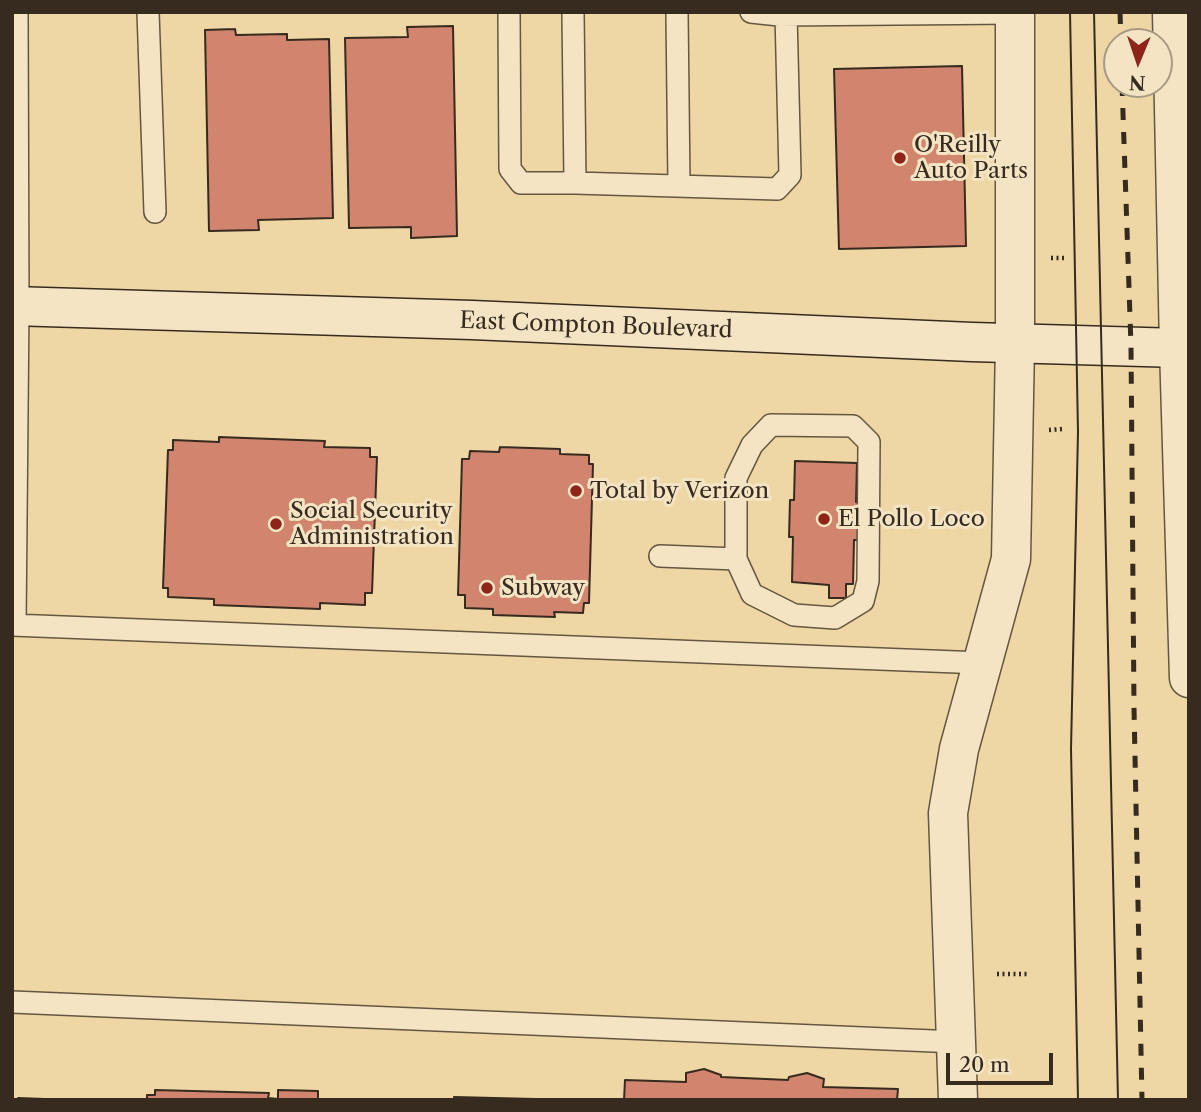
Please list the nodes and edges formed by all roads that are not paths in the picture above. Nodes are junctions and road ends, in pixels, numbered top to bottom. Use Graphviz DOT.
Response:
graph roads {
  1 [pos="17,12"];
  2 [pos="148,12"];
  3 [pos="509,12"];
  4 [pos="573,12"];
  5 [pos="677,12"];
  6 [pos="751,12"];
  7 [pos="1172,12"];
  8 [pos="1015,13"];
  9 [pos="797,14"];
  10 [pos="575,183"];
  11 [pos="679,186"];
  12 [pos="155,212"];
  13 [pos="15,306"];
  14 [pos="1015,343"];
  15 [pos="1186,348"];
  16 [pos="660,556"];
  17 [pos="736,559"];
  18 [pos="14,625"];
  19 [pos="1188,654"];
  20 [pos="982,663"];
  21 [pos="1189,678"];
  22 [pos="12,1002"];
  23 [pos="957,1042"];
  24 [pos="958,1098"];
  1 -- 13 [label="lane"];
  2 -- 12 [label="lane"];
  3 -- 10 [label="lane"];
  4 -- 10 [label="lane"];
  5 -- 11 [label="lane"];
  6 -- 9 [label="lane"];
  7 -- 15 [label="street"];
  8 -- 9 [label="lane"];
  8 -- 14 [label="street"];
  9 -- 11 [label="lane"];
  10 -- 11 [label="lane"];
  13 -- 14 [label="street, East Compton Boulevard"];
  13 -- 18 [label="lane"];
  14 -- 15 [label="street, East Compton Boulevard"];
  14 -- 20 [label="street"];
  15 -- 19 [label="street"];
  16 -- 17 [label="lane"];
  17 -- 17 [label="lane"];
  18 -- 20 [label="lane"];
  19 -- 21 [label="street"];
  20 -- 23 [label="street"];
  22 -- 23 [label="lane"];
  23 -- 24 [label="street"];
}
